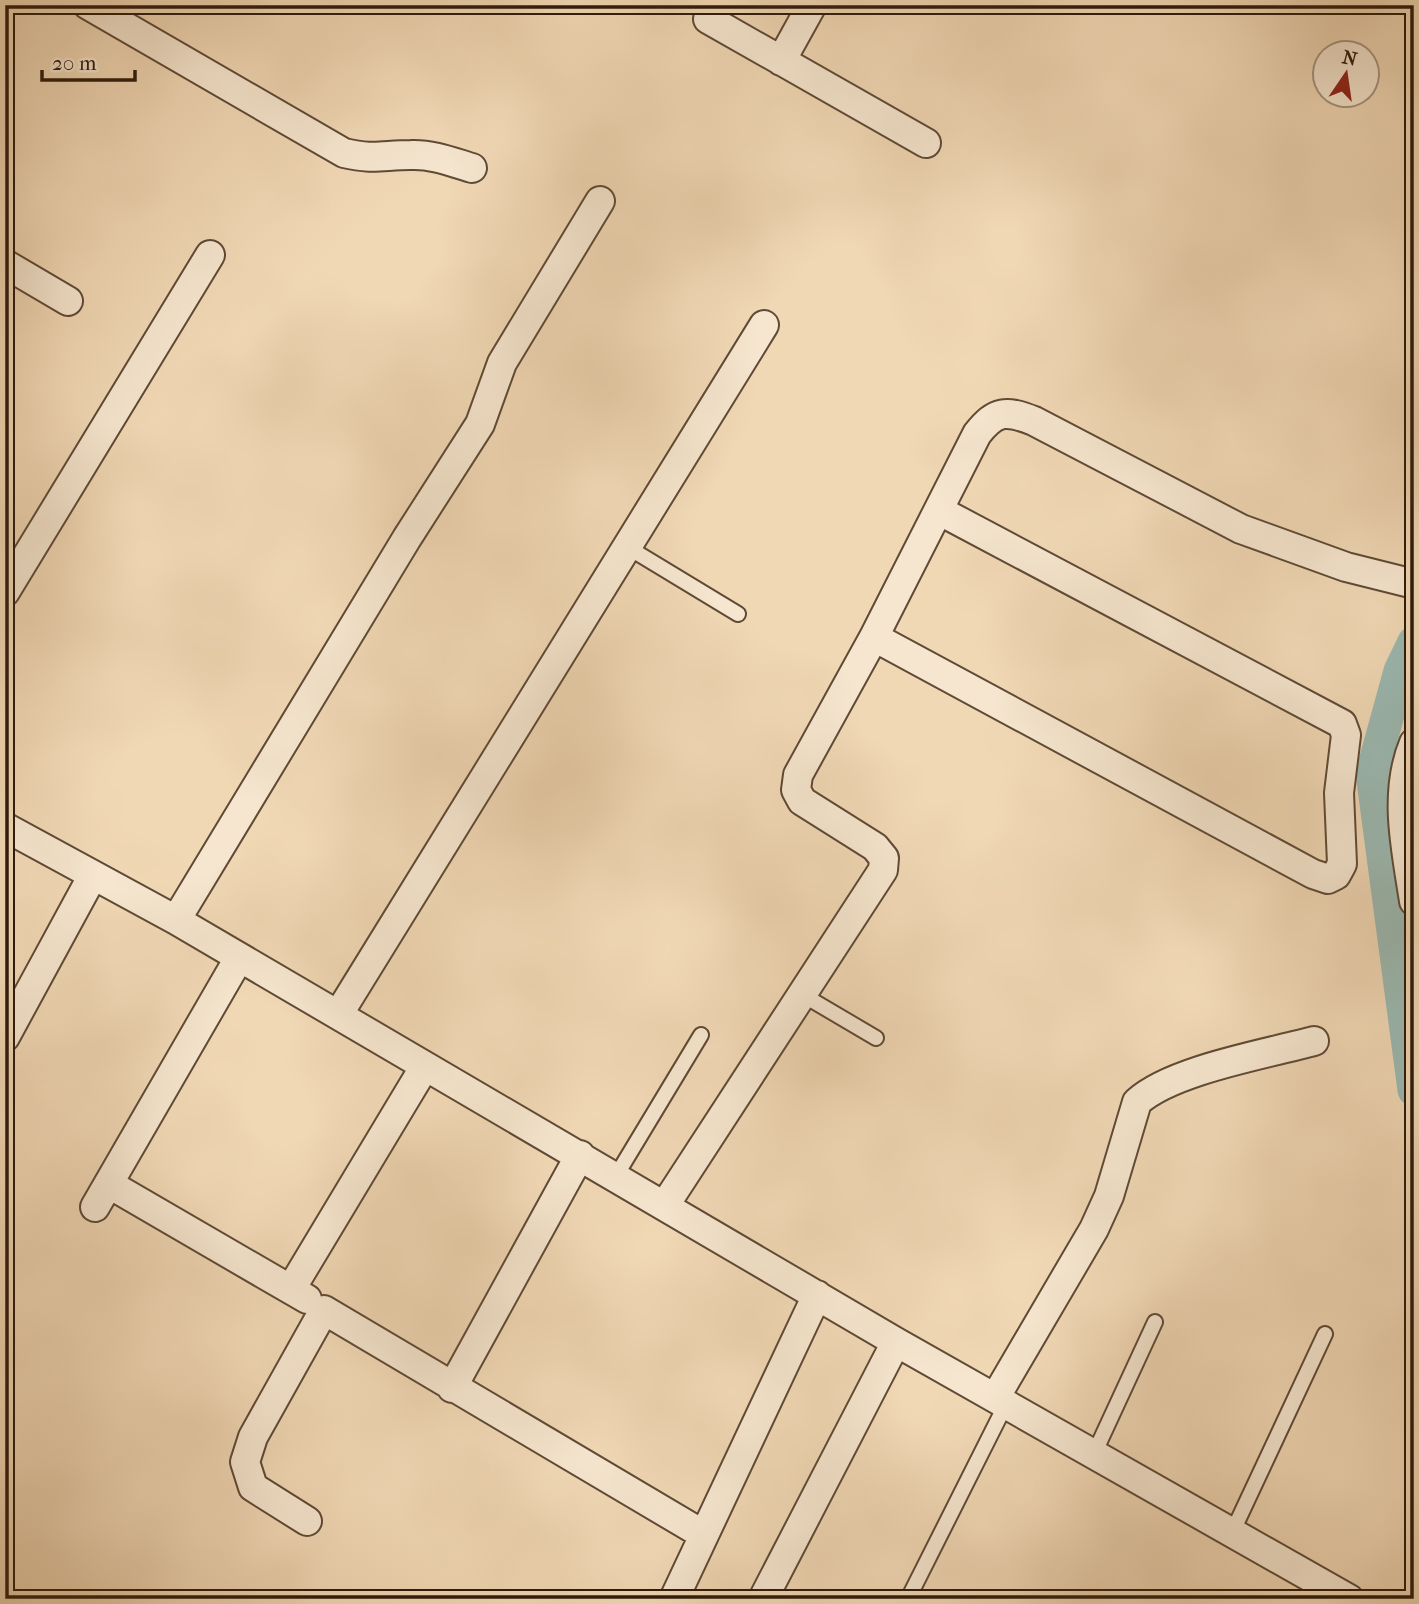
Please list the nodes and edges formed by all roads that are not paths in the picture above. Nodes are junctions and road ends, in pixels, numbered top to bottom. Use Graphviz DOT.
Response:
graph roads {
  1 [pos="88,5"];
  2 [pos="812,5"];
  3 [pos="708,19"];
  4 [pos="781,61"];
  5 [pos="926,143"];
  6 [pos="472,168"];
  7 [pos="600,201"];
  8 [pos="210,255"];
  9 [pos="5,264"];
  10 [pos="68,301"];
  11 [pos="764,326"];
  12 [pos="940,512"];
  13 [pos="629,548"];
  14 [pos="1414,584"];
  15 [pos="5,592"];
  16 [pos="738,614"];
  17 [pos="874,637"];
  18 [pos="1414,743"];
  19 [pos="5,827"];
  20 [pos="93,874"];
  21 [pos="1414,901"];
  22 [pos="176,920"];
  23 [pos="239,958"];
  24 [pos="803,995"];
  25 [pos="338,1015"];
  26 [pos="701,1035"];
  27 [pos="5,1037"];
  28 [pos="876,1038"];
  29 [pos="1314,1041"];
  30 [pos="425,1066"];
  31 [pos="580,1155"];
  32 [pos="616,1176"];
  33 [pos="665,1205"];
  34 [pos="291,1289"];
  35 [pos="817,1295"];
  36 [pos="324,1310"];
  37 [pos="1154,1322"];
  38 [pos="1325,1335"];
  39 [pos="896,1342"];
  40 [pos="452,1388"];
  41 [pos="1001,1401"];
  42 [pos="1094,1454"];
  43 [pos="307,1521"];
  44 [pos="1232,1533"];
  45 [pos="704,1535"];
  46 [pos="674,1599"];
  47 [pos="763,1599"];
  48 [pos="908,1599"];
  49 [pos="1349,1599"];
  1 -- 6 [label="street"];
  2 -- 4 [label="street"];
  3 -- 4 [label="street"];
  4 -- 5 [label="street"];
  7 -- 22 [label="street"];
  8 -- 15 [label="street"];
  9 -- 10 [label="street"];
  11 -- 13 [label="street"];
  12 -- 14 [label="street"];
  12 -- 17 [label="street"];
  12 -- 17 [label="street"];
  13 -- 16 [label="lane"];
  13 -- 25 [label="street"];
  17 -- 24 [label="street"];
  18 -- 21 [label="street"];
  19 -- 20 [label="street"];
  20 -- 22 [label="street"];
  20 -- 27 [label="street"];
  22 -- 23 [label="street"];
  23 -- 25 [label="street"];
  23 -- 34 [label="street"];
  24 -- 28 [label="lane"];
  24 -- 33 [label="street"];
  25 -- 30 [label="street"];
  26 -- 32 [label="lane"];
  29 -- 41 [label="street"];
  30 -- 31 [label="street"];
  30 -- 34 [label="street"];
  31 -- 32 [label="street"];
  31 -- 40 [label="street"];
  32 -- 33 [label="street"];
  33 -- 35 [label="street"];
  34 -- 36 [label="street"];
  35 -- 39 [label="street"];
  35 -- 45 [label="street"];
  36 -- 40 [label="street"];
  36 -- 43 [label="street"];
  37 -- 42 [label="lane"];
  38 -- 44 [label="lane"];
  39 -- 41 [label="street"];
  39 -- 47 [label="street"];
  40 -- 45 [label="street"];
  41 -- 42 [label="street"];
  41 -- 48 [label="lane"];
  42 -- 44 [label="street"];
  44 -- 49 [label="street"];
  45 -- 46 [label="street"];
}
